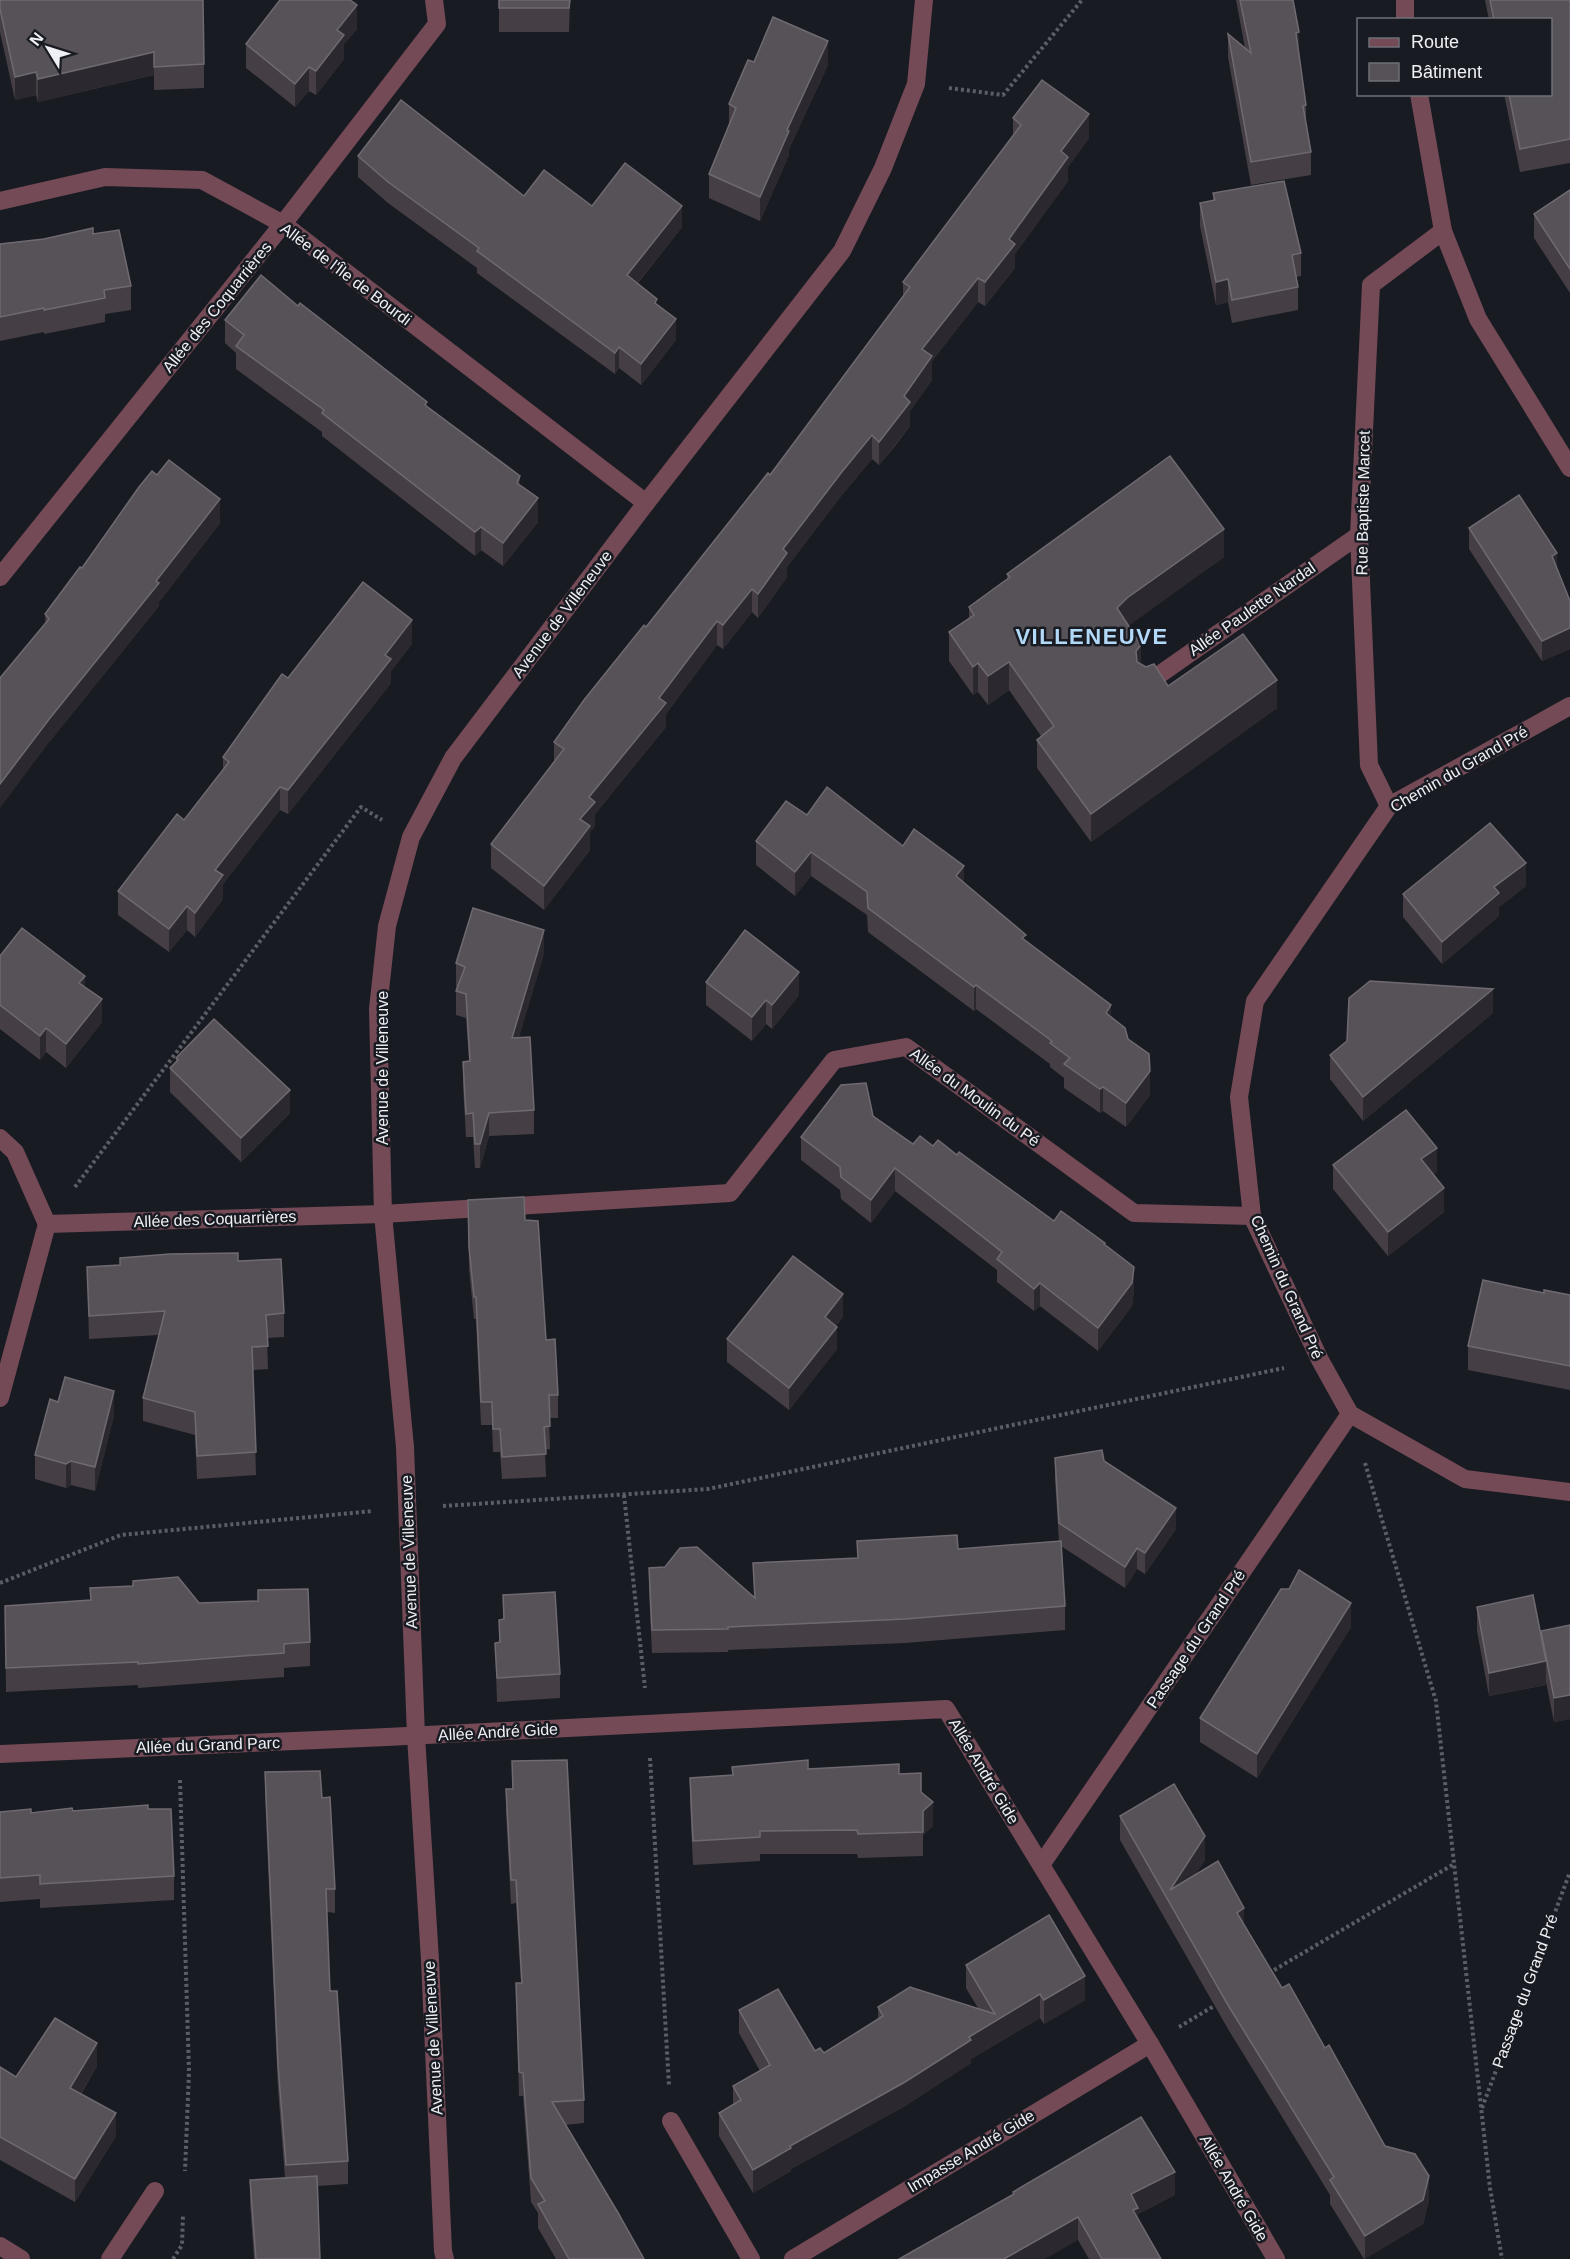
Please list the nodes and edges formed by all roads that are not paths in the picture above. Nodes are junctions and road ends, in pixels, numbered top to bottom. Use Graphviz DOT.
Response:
graph roads {
  1 [pos="434,0"];
  2 [pos="924,0"];
  3 [pos="1405,0"];
  4 [pos="1405,18"];
  5 [pos="1419,96"];
  6 [pos="0,201"];
  7 [pos="283,224"];
  8 [pos="1443,231"];
  9 [pos="1570,468"];
  10 [pos="646,503"];
  11 [pos="1359,535"];
  12 [pos="0,578"];
  13 [pos="1146,684"];
  14 [pos="1570,706"];
  15 [pos="1389,806"];
  16 [pos="0,1138"];
  17 [pos="383,1214"];
  18 [pos="1252,1216"];
  19 [pos="47,1224"];
  20 [pos="0,1398"];
  21 [pos="1350,1414"];
  22 [pos="1570,1492"];
  23 [pos="416,1736"];
  24 [pos="0,1754"];
  25 [pos="1041,1865"];
  26 [pos="1150,2044"];
  27 [pos="670,2121"];
  28 [pos="155,2191"];
  29 [pos="0,2246"];
  30 [pos="21,2259"];
  31 [pos="110,2259"];
  32 [pos="445,2259"];
  33 [pos="751,2259"];
  34 [pos="793,2259"];
  35 [pos="1276,2259"];
  1 -- 7 [label="street, Allée des Coquarrières"];
  2 -- 10 [label="street, Avenue de Villeneuve"];
  3 -- 4 [label="street"];
  5 -- 8 [label="street"];
  6 -- 7 [label="street, Allée de l'Île de Bourdi"];
  7 -- 10 [label="street, Allée de l'Île de Bourdi"];
  7 -- 12 [label="street, Allée des Coquarrières"];
  8 -- 9 [label="street"];
  8 -- 11 [label="street, Rue Baptiste Marcet"];
  10 -- 17 [label="street, Avenue de Villeneuve"];
  11 -- 13 [label="street, Allée Paulette Nardal"];
  11 -- 15 [label="street, Rue Baptiste Marcet"];
  14 -- 15 [label="street, Chemin du Grand Pré"];
  15 -- 18 [label="street, Chemin du Grand Pré"];
  16 -- 19 [label="street"];
  17 -- 18 [label="street, Allée du Moulin du Pé"];
  17 -- 19 [label="street, Allée des Coquarrières"];
  17 -- 23 [label="street, Avenue de Villeneuve"];
  18 -- 21 [label="street, Chemin du Grand Pré"];
  19 -- 20 [label="street"];
  21 -- 22 [label="street"];
  21 -- 25 [label="street, Passage du Grand Pré"];
  23 -- 24 [label="street, Allée du Grand Parc"];
  23 -- 25 [label="street, Allée André Gide"];
  23 -- 32 [label="street, Avenue de Villeneuve"];
  25 -- 26 [label="street, Allée André Gide"];
  26 -- 34 [label="street, Impasse André Gide"];
  26 -- 35 [label="street, Allée André Gide"];
  27 -- 33 [label="street"];
  28 -- 31 [label="street"];
  29 -- 30 [label="street"];
}
